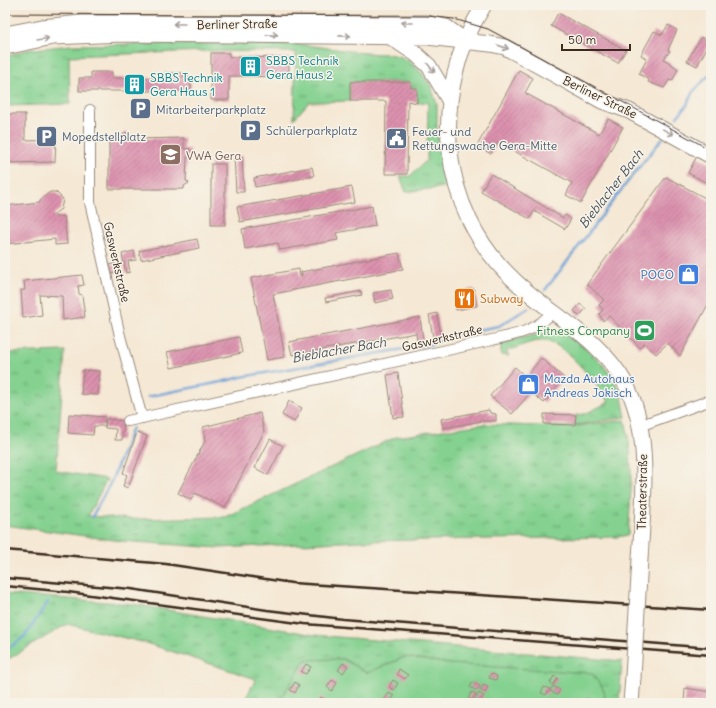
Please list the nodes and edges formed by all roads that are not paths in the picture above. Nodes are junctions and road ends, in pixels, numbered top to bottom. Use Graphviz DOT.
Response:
graph roads {
  1 [pos="482,7"];
  2 [pos="446,27"];
  3 [pos="5,34"];
  4 [pos="389,36"];
  5 [pos="464,41"];
  6 [pos="5,47"];
  7 [pos="449,100"];
  8 [pos="90,110"];
  9 [pos="711,156"];
  10 [pos="554,312"];
  11 [pos="711,400"];
  12 [pos="142,418"];
  13 [pos="128,421"];
  14 [pos="639,426"];
  15 [pos="631,703"];
  1 -- 2 [label="main road"];
  1 -- 5 [label="main road, Theaterstraße"];
  2 -- 3 [label="main road, Berliner Straße, one-way"];
  2 -- 5 [label="main road, Berliner Straße"];
  4 -- 5 [label="main road, Berliner Straße"];
  6 -- 4 [label="main road, Berliner Straße, one-way"];
  4 -- 7 [label="main road, one-way"];
  5 -- 7 [label="main road, Theaterstraße"];
  5 -- 9 [label="main road, Berliner Straße, one-way"];
  7 -- 10 [label="main road, Theaterstraße"];
  8 -- 12 [label="street, Gaswerkstraße"];
  10 -- 12 [label="street, Gaswerkstraße"];
  10 -- 14 [label="main road, Theaterstraße"];
  11 -- 14 [label="street"];
  12 -- 13 [label="street, Gaswerkstraße"];
  14 -- 15 [label="main road, Theaterstraße, bridge"];
}
